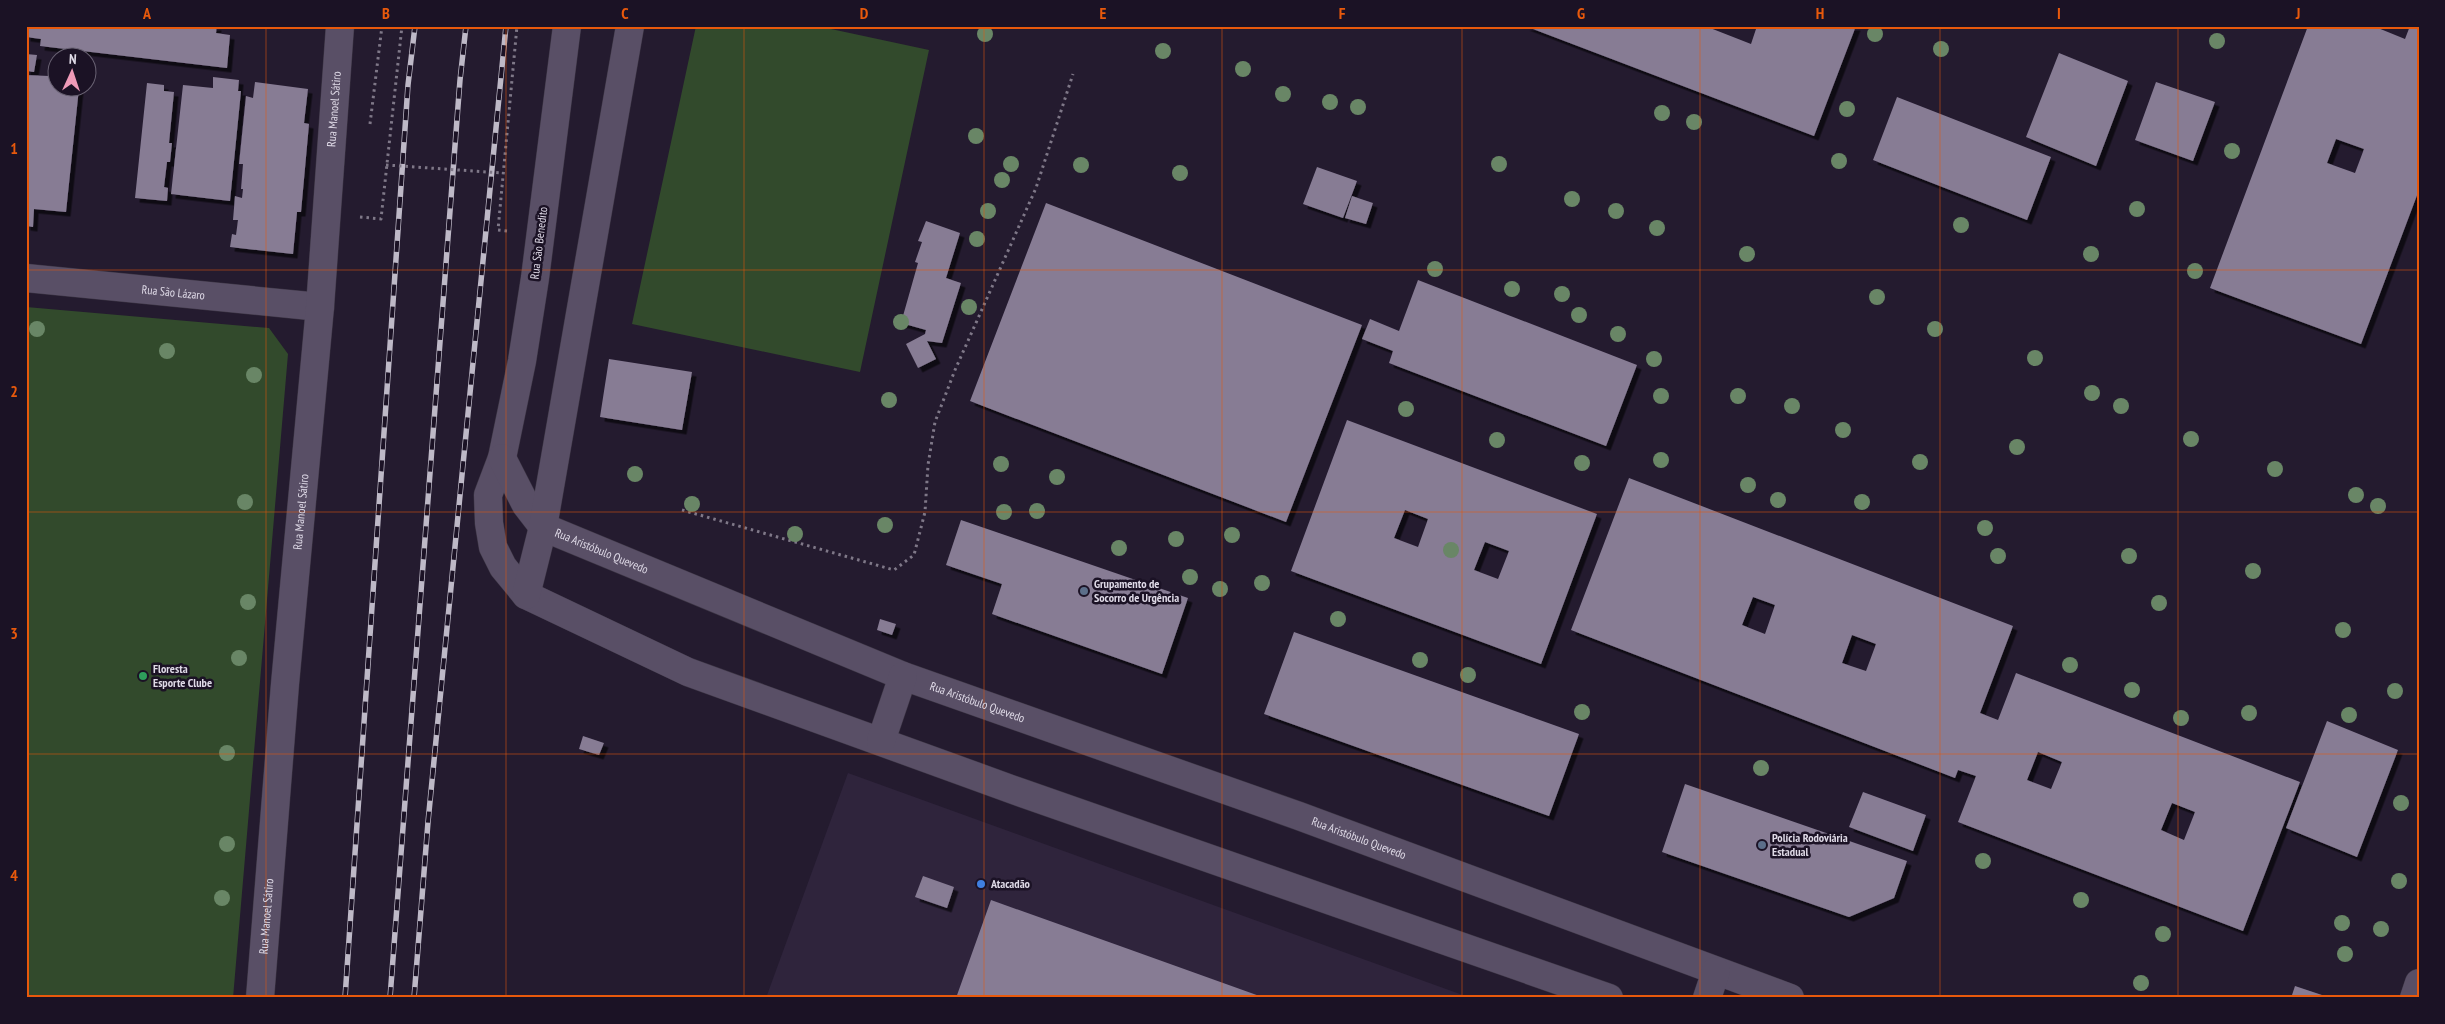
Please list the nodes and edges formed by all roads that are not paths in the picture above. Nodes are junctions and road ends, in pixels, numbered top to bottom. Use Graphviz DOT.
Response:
graph roads {
  1 [pos="340,26"];
  2 [pos="567,26"];
  3 [pos="630,26"];
  4 [pos="26,278"];
  5 [pos="320,307"];
  6 [pos="502,458"];
  7 [pos="543,527"];
  8 [pos="526,595"];
  9 [pos="904,676"];
  10 [pos="881,741"];
  11 [pos="1716,971"];
  12 [pos="2419,983"];
  13 [pos="260,998"];
  14 [pos="1609,998"];
  15 [pos="1706,998"];
  16 [pos="1790,998"];
  17 [pos="2414,998"];
  1 -- 5 [label="street, Rua Manoel Sátiro"];
  2 -- 6 [label="street, Rua São Benedito"];
  3 -- 7 [label="street"];
  4 -- 5 [label="street, Rua São Lázaro"];
  5 -- 13 [label="street, Rua Manoel Sátiro"];
  6 -- 7 [label="street, Rua Aristóbulo Quevedo"];
  6 -- 8 [label="street"];
  7 -- 8 [label="street"];
  7 -- 9 [label="street, Rua Aristóbulo Quevedo"];
  8 -- 10 [label="street"];
  9 -- 10 [label="street"];
  9 -- 11 [label="street, Rua Aristóbulo Quevedo"];
  10 -- 14 [label="street"];
  11 -- 15 [label="street"];
  11 -- 16 [label="street, Rua Aristóbulo Quevedo"];
  12 -- 17 [label="street"];
}
